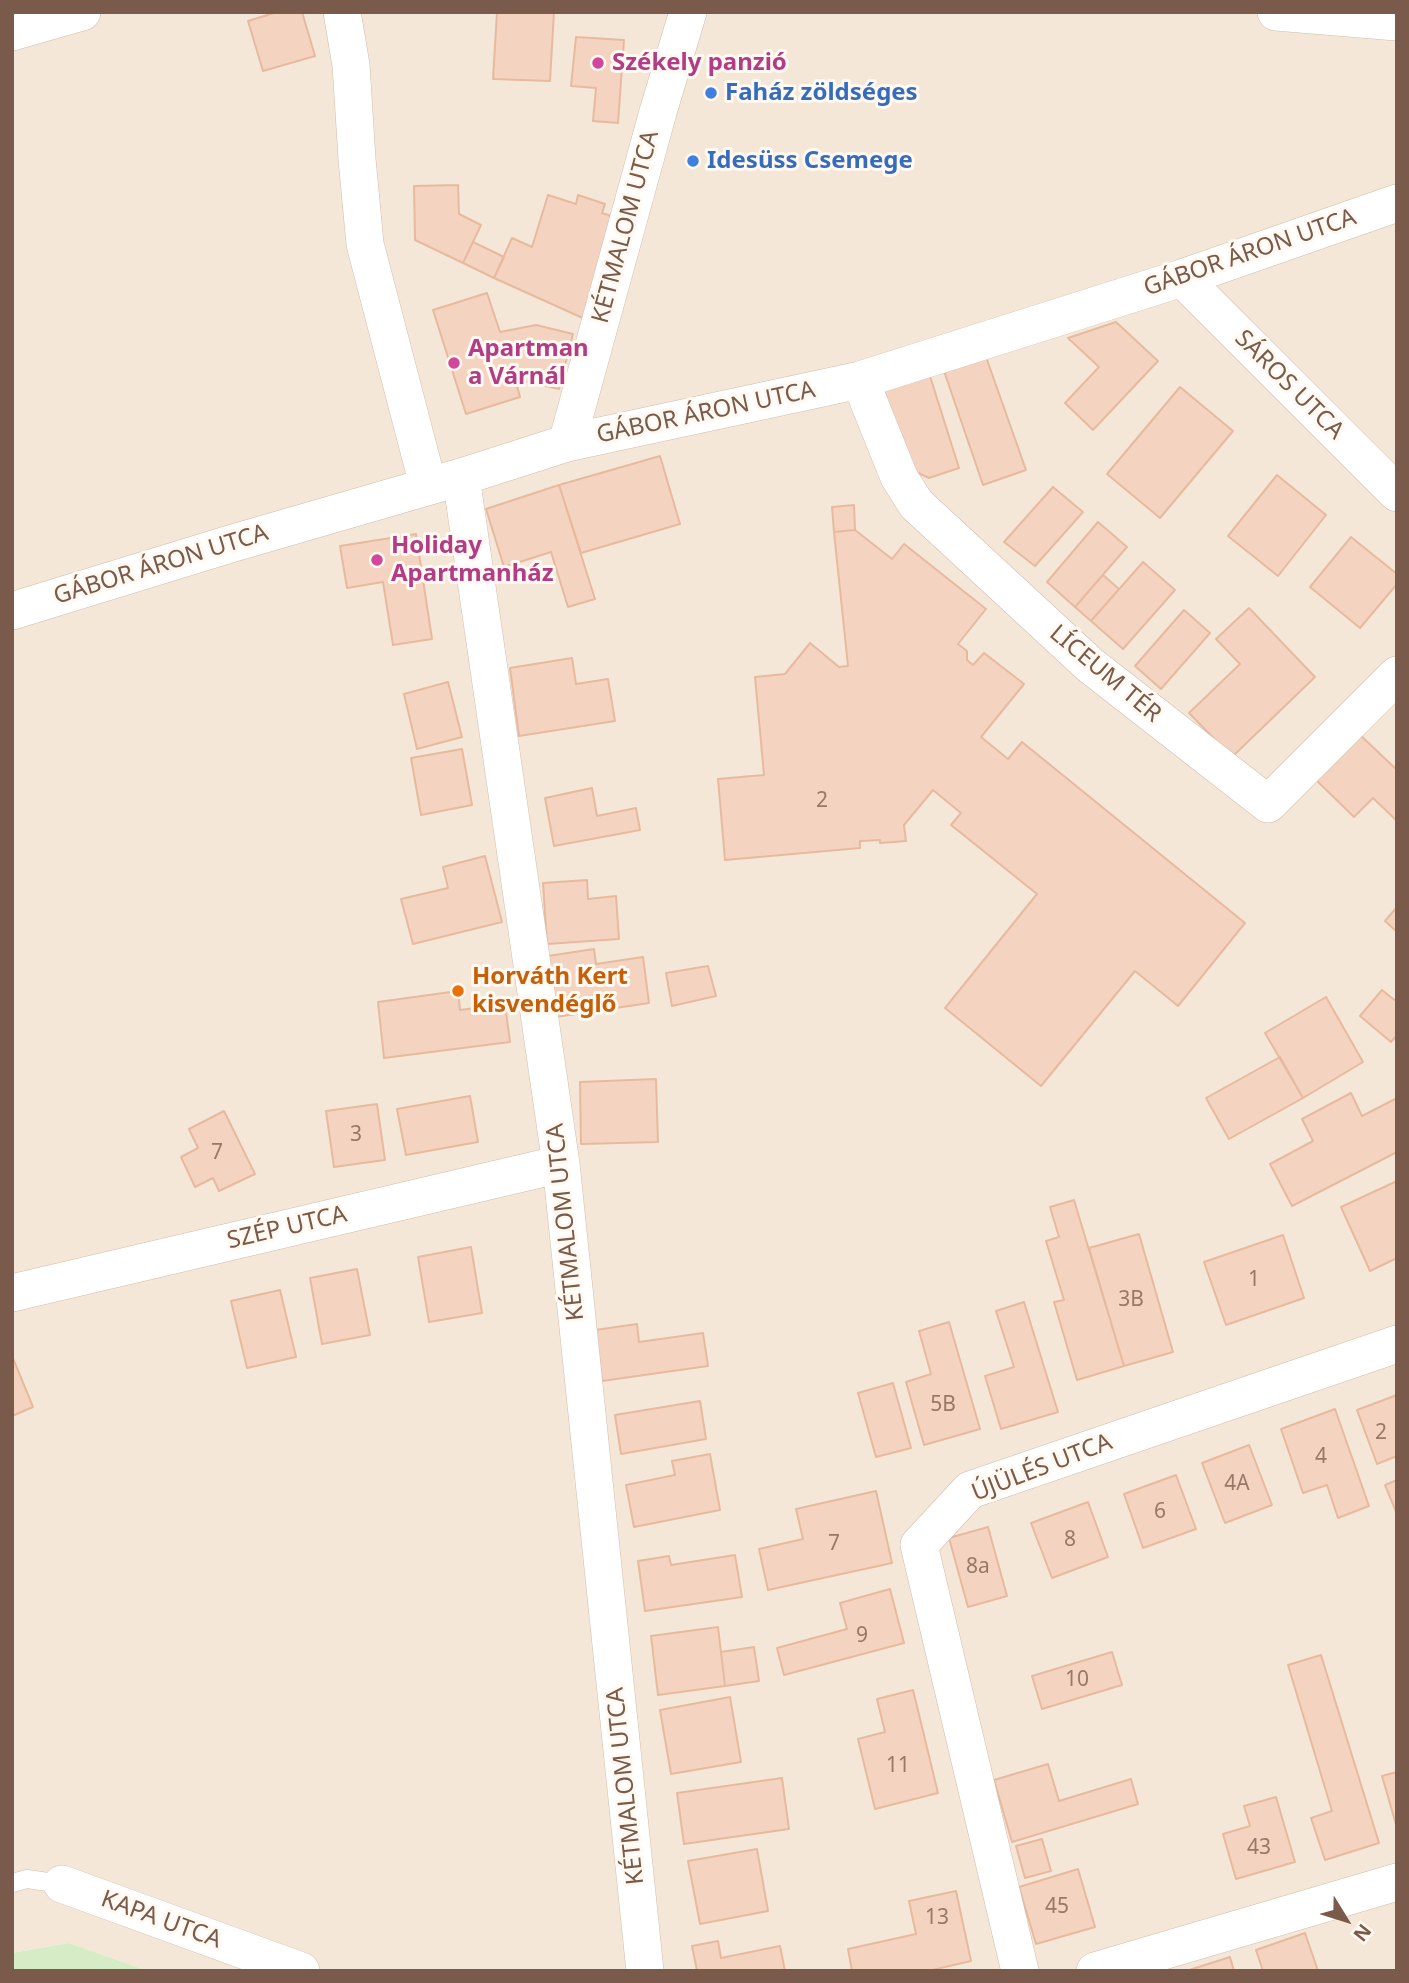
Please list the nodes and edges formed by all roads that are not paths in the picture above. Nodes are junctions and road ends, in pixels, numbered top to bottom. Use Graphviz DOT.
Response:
graph roads {
  1 [pos="82,12"];
  2 [pos="342,12"];
  3 [pos="367,12"];
  4 [pos="688,12"];
  5 [pos="1276,12"];
  6 [pos="1397,22"];
  7 [pos="12,32"];
  8 [pos="353,84"];
  9 [pos="1397,203"];
  10 [pos="1182,278"];
  11 [pos="860,380"];
  12 [pos="567,443"];
  13 [pos="445,481"];
  14 [pos="1397,493"];
  15 [pos="12,611"];
  16 [pos="1397,675"];
  17 [pos="561,1164"];
  18 [pos="12,1293"];
  19 [pos="1397,1344"];
  20 [pos="1397,1882"];
  21 [pos="12,1883"];
  22 [pos="62,1884"];
  23 [pos="300,1971"];
  24 [pos="645,1971"];
  25 [pos="1020,1971"];
  26 [pos="1095,1971"];
  1 -- 7 [label="street"];
  2 -- 8 [label="street"];
  3 -- 8 [label="street"];
  4 -- 12 [label="street, KÉTMALOM UTCA"];
  5 -- 6 [label="street"];
  8 -- 13 [label="street, KÉTMALOM UTCA"];
  9 -- 10 [label="street, GÁBOR ÁRON UTCA"];
  10 -- 11 [label="street, GÁBOR ÁRON UTCA"];
  10 -- 14 [label="street, SÁROS UTCA"];
  11 -- 12 [label="street, GÁBOR ÁRON UTCA"];
  11 -- 16 [label="street, LÍCEUM TÉR"];
  12 -- 13 [label="street, GÁBOR ÁRON UTCA"];
  13 -- 15 [label="street, GÁBOR ÁRON UTCA"];
  13 -- 17 [label="street, KÉTMALOM UTCA"];
  17 -- 18 [label="street, SZÉP UTCA"];
  17 -- 24 [label="street, KÉTMALOM UTCA"];
  19 -- 25 [label="street, ÚJÜLÉS UTCA"];
  20 -- 26 [label="street"];
  21 -- 22 [label="lane"];
  22 -- 23 [label="street, KAPA UTCA"];
}
